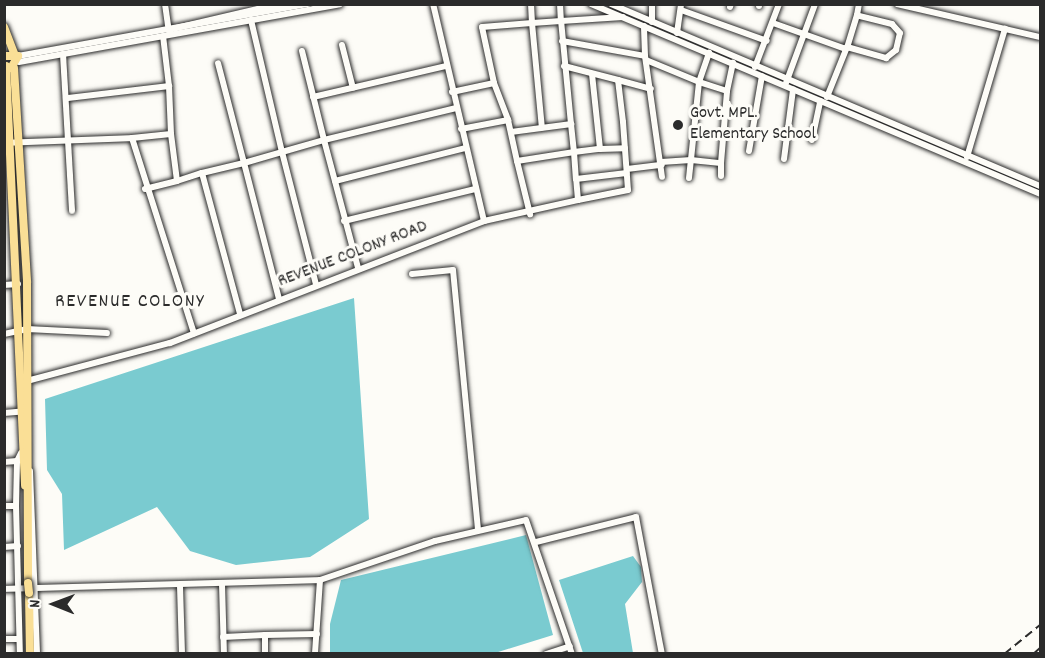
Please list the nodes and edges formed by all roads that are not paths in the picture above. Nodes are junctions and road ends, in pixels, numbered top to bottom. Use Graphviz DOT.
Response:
graph roads {
  1 [pos="165,4"];
  2 [pos="279,4"];
  3 [pos="308,4"];
  4 [pos="340,4"];
  5 [pos="433,4"];
  6 [pos="531,4"];
  7 [pos="560,4"];
  8 [pos="591,4"];
  9 [pos="652,4"];
  10 [pos="779,4"];
  11 [pos="815,4"];
  12 [pos="860,4"];
  13 [pos="897,4"];
  14 [pos="331,5"];
  15 [pos="612,6"];
  16 [pos="914,6"];
  17 [pos="681,7"];
  18 [pos="266,8"];
  19 [pos="857,15"];
  20 [pos="624,17"];
  21 [pos="251,20"];
  22 [pos="561,21"];
  23 [pos="652,22"];
  24 [pos="532,23"];
  25 [pos="773,23"];
  26 [pos="644,26"];
  27 [pos="4,27"];
  28 [pos="1005,29"];
  29 [pos="168,32"];
  30 [pos="677,33"];
  31 [pos="805,37"];
  32 [pos="1041,37"];
  33 [pos="562,41"];
  34 [pos="767,41"];
  35 [pos="342,45"];
  36 [pos="847,48"];
  37 [pos="302,51"];
  38 [pos="709,53"];
  39 [pos="63,54"];
  40 [pos="646,58"];
  41 [pos="10,59"];
  42 [pos="218,63"];
  43 [pos="733,63"];
  44 [pos="446,66"];
  45 [pos="564,66"];
  46 [pos="755,67"];
  47 [pos="592,74"];
  48 [pos="762,76"];
  49 [pos="618,80"];
  50 [pos="699,82"];
  51 [pos="494,83"];
  52 [pos="786,83"];
  53 [pos="169,86"];
  54 [pos="353,88"];
  55 [pos="651,89"];
  56 [pos="793,90"];
  57 [pos="452,92"];
  58 [pos="727,92"];
  59 [pos="314,97"];
  60 [pos="828,97"];
  61 [pos="68,98"];
  62 [pos="820,101"];
  63 [pos="8,104"];
  64 [pos="456,108"];
  65 [pos="508,120"];
  66 [pos="571,124"];
  67 [pos="542,128"];
  68 [pos="461,129"];
  69 [pos="511,132"];
  70 [pos="171,134"];
  71 [pos="132,138"];
  72 [pos="70,140"];
  73 [pos="324,140"];
  74 [pos="812,140"];
  75 [pos="12,142"];
  76 [pos="465,148"];
  77 [pos="625,148"];
  78 [pos="600,150"];
  79 [pos="749,151"];
  80 [pos="282,152"];
  81 [pos="574,152"];
  82 [pos="967,157"];
  83 [pos="784,159"];
  84 [pos="691,160"];
  85 [pos="517,161"];
  86 [pos="244,163"];
  87 [pos="721,163"];
  88 [pos="661,164"];
  89 [pos="627,171"];
  90 [pos="202,173"];
  91 [pos="722,176"];
  92 [pos="662,177"];
  93 [pos="689,178"];
  94 [pos="576,179"];
  95 [pos="177,181"];
  96 [pos="335,182"];
  97 [pos="1041,186"];
  98 [pos="146,189"];
  99 [pos="475,189"];
  100 [pos="1041,194"];
  101 [pos="578,200"];
  102 [pos="72,211"];
  103 [pos="530,214"];
  104 [pos="344,221"];
  105 [pos="484,221"];
  106 [pos="16,228"];
  107 [pos="4,234"];
  108 [pos="358,268"];
  109 [pos="412,274"];
  110 [pos="18,284"];
  111 [pos="316,284"];
  112 [pos="4,285"];
  113 [pos="279,299"];
  114 [pos="240,314"];
  115 [pos="27,329"];
  116 [pos="18,331"];
  117 [pos="107,333"];
  118 [pos="194,333"];
  119 [pos="4,334"];
  120 [pos="28,380"];
  121 [pos="20,383"];
  122 [pos="24,411"];
  123 [pos="4,413"];
  124 [pos="19,457"];
  125 [pos="29,461"];
  126 [pos="4,462"];
  127 [pos="25,488"];
  128 [pos="4,506"];
  129 [pos="16,506"];
  130 [pos="478,530"];
  131 [pos="536,542"];
  132 [pos="18,546"];
  133 [pos="4,547"];
  134 [pos="320,580"];
  135 [pos="222,584"];
  136 [pos="180,586"];
  137 [pos="31,587"];
  138 [pos="19,588"];
  139 [pos="4,589"];
  140 [pos="317,634"];
  141 [pos="265,635"];
  142 [pos="223,637"];
  143 [pos="4,639"];
  144 [pos="19,639"];
  145 [pos="570,646"];
  146 [pos="20,654"];
  147 [pos="30,654"];
  148 [pos="37,654"];
  149 [pos="182,654"];
  150 [pos="224,654"];
  151 [pos="265,654"];
  152 [pos="315,654"];
  153 [pos="546,654"];
  154 [pos="572,654"];
  155 [pos="662,654"];
  1 -- 29 [label="street"];
  2 -- 18 [label="street"];
  3 -- 18 [label="street"];
  4 -- 14 [label="street"];
  5 -- 44 [label="street"];
  6 -- 24 [label="street"];
  7 -- 22 [label="street"];
  8 -- 15 [label="street"];
  9 -- 23 [label="street"];
  10 -- 25 [label="street"];
  11 -- 31 [label="street"];
  12 -- 19 [label="street"];
  13 -- 16 [label="street"];
  14 -- 21 [label="street"];
  15 -- 20 [label="street"];
  15 -- 23 [label="street"];
  16 -- 28 [label="street"];
  17 -- 30 [label="street"];
  17 -- 34 [label="street"];
  18 -- 29 [label="street"];
  19 -- 36 [label="street"];
  19 -- 36 [label="street"];
  20 -- 22 [label="street"];
  20 -- 26 [label="street"];
  21 -- 29 [label="street"];
  21 -- 80 [label="street"];
  22 -- 24 [label="street"];
  22 -- 33 [label="street"];
  23 -- 30 [label="street"];
  24 -- 51 [label="street"];
  24 -- 67 [label="street"];
  25 -- 31 [label="street"];
  25 -- 34 [label="street"];
  26 -- 38 [label="street"];
  26 -- 40 [label="street"];
  27 -- 41 [label="main road"];
  28 -- 32 [label="street"];
  28 -- 82 [label="street"];
  29 -- 39 [label="street"];
  29 -- 41 [label="street"];
  29 -- 53 [label="street"];
  30 -- 46 [label="street"];
  31 -- 36 [label="street"];
  31 -- 52 [label="street"];
  33 -- 40 [label="street"];
  33 -- 45 [label="street"];
  34 -- 46 [label="street"];
  35 -- 54 [label="street"];
  36 -- 60 [label="street"];
  37 -- 59 [label="street"];
  38 -- 43 [label="street"];
  38 -- 50 [label="street"];
  39 -- 41 [label="street"];
  39 -- 61 [label="street"];
  40 -- 50 [label="street"];
  40 -- 55 [label="street"];
  41 -- 63 [label="main road"];
  41 -- 75 [label="main road"];
  42 -- 86 [label="street"];
  43 -- 48 [label="street"];
  43 -- 58 [label="street"];
  44 -- 54 [label="street"];
  44 -- 57 [label="street"];
  45 -- 47 [label="street"];
  45 -- 66 [label="street"];
  46 -- 52 [label="street"];
  47 -- 49 [label="street"];
  47 -- 78 [label="street"];
  48 -- 52 [label="street"];
  48 -- 79 [label="street"];
  49 -- 55 [label="street"];
  49 -- 77 [label="street"];
  50 -- 58 [label="street"];
  50 -- 84 [label="street"];
  51 -- 57 [label="street"];
  51 -- 65 [label="street"];
  52 -- 56 [label="street"];
  52 -- 60 [label="street"];
  53 -- 61 [label="street"];
  53 -- 70 [label="street"];
  54 -- 59 [label="street"];
  55 -- 88 [label="street"];
  56 -- 62 [label="street"];
  56 -- 83 [label="street"];
  57 -- 64 [label="street"];
  58 -- 87 [label="street"];
  59 -- 73 [label="street"];
  60 -- 82 [label="street"];
  61 -- 72 [label="street"];
  62 -- 74 [label="street"];
  62 -- 100 [label="street"];
  63 -- 75 [label="main road"];
  64 -- 68 [label="street"];
  64 -- 73 [label="street"];
  65 -- 68 [label="street"];
  65 -- 69 [label="street"];
  66 -- 67 [label="street"];
  66 -- 81 [label="street"];
  67 -- 69 [label="street"];
  68 -- 76 [label="street"];
  69 -- 85 [label="street"];
  70 -- 71 [label="street"];
  70 -- 95 [label="street"];
  71 -- 72 [label="street"];
  71 -- 98 [label="street"];
  72 -- 75 [label="street"];
  72 -- 102 [label="street"];
  73 -- 80 [label="street"];
  73 -- 96 [label="street"];
  75 -- 106 [label="main road"];
  75 -- 115 [label="main road"];
  76 -- 96 [label="street"];
  76 -- 99 [label="street"];
  77 -- 78 [label="street"];
  77 -- 89 [label="street"];
  78 -- 81 [label="street"];
  80 -- 86 [label="street"];
  80 -- 111 [label="street"];
  81 -- 85 [label="street"];
  81 -- 94 [label="street"];
  82 -- 97 [label="street"];
  84 -- 87 [label="street"];
  84 -- 88 [label="street"];
  84 -- 93 [label="street"];
  85 -- 103 [label="street"];
  86 -- 90 [label="street"];
  86 -- 113 [label="street"];
  87 -- 91 [label="street"];
  88 -- 89 [label="street"];
  88 -- 92 [label="street"];
  89 -- 94 [label="street"];
  89 -- 101 [label="street, REVENUE COLONY ROAD"];
  90 -- 95 [label="street"];
  90 -- 114 [label="street"];
  94 -- 101 [label="street"];
  95 -- 98 [label="street"];
  96 -- 104 [label="street"];
  98 -- 118 [label="street"];
  99 -- 104 [label="street"];
  99 -- 105 [label="street"];
  101 -- 103 [label="street, REVENUE COLONY ROAD"];
  103 -- 105 [label="street, REVENUE COLONY ROAD"];
  104 -- 108 [label="street"];
  105 -- 108 [label="street, REVENUE COLONY ROAD"];
  106 -- 107 [label="street"];
  106 -- 110 [label="main road"];
  108 -- 111 [label="street, REVENUE COLONY ROAD"];
  109 -- 130 [label="street"];
  110 -- 112 [label="street"];
  110 -- 116 [label="main road"];
  111 -- 113 [label="street, REVENUE COLONY ROAD"];
  113 -- 114 [label="street, REVENUE COLONY ROAD"];
  114 -- 118 [label="street, REVENUE COLONY ROAD"];
  115 -- 116 [label="street"];
  115 -- 117 [label="street"];
  115 -- 120 [label="main road"];
  116 -- 119 [label="street"];
  116 -- 121 [label="main road"];
  118 -- 120 [label="street, REVENUE COLONY ROAD"];
  120 -- 121 [label="street, REVENUE COLONY ROAD"];
  120 -- 122 [label="main road"];
  121 -- 122 [label="main road"];
  122 -- 123 [label="street"];
  122 -- 124 [label="main road"];
  122 -- 125 [label="main road"];
  124 -- 126 [label="street"];
  124 -- 127 [label="main road"];
  124 -- 129 [label="street"];
  125 -- 127 [label="main road"];
  125 -- 137 [label="street"];
  127 -- 137 [label="main road"];
  128 -- 129 [label="street"];
  129 -- 132 [label="street"];
  130 -- 131 [label="street"];
  130 -- 134 [label="street"];
  131 -- 145 [label="street"];
  131 -- 155 [label="street"];
  132 -- 133 [label="street"];
  132 -- 138 [label="street"];
  134 -- 135 [label="street"];
  134 -- 140 [label="street"];
  135 -- 136 [label="street"];
  135 -- 142 [label="street"];
  136 -- 137 [label="street"];
  136 -- 149 [label="street"];
  137 -- 138 [label="street"];
  137 -- 147 [label="main road"];
  137 -- 148 [label="street"];
  138 -- 139 [label="street"];
  138 -- 144 [label="street"];
  140 -- 141 [label="street"];
  140 -- 152 [label="street"];
  141 -- 142 [label="street"];
  141 -- 151 [label="street"];
  142 -- 150 [label="street"];
  143 -- 144 [label="street"];
  144 -- 146 [label="street"];
  145 -- 153 [label="street"];
  145 -- 154 [label="street"];
}
